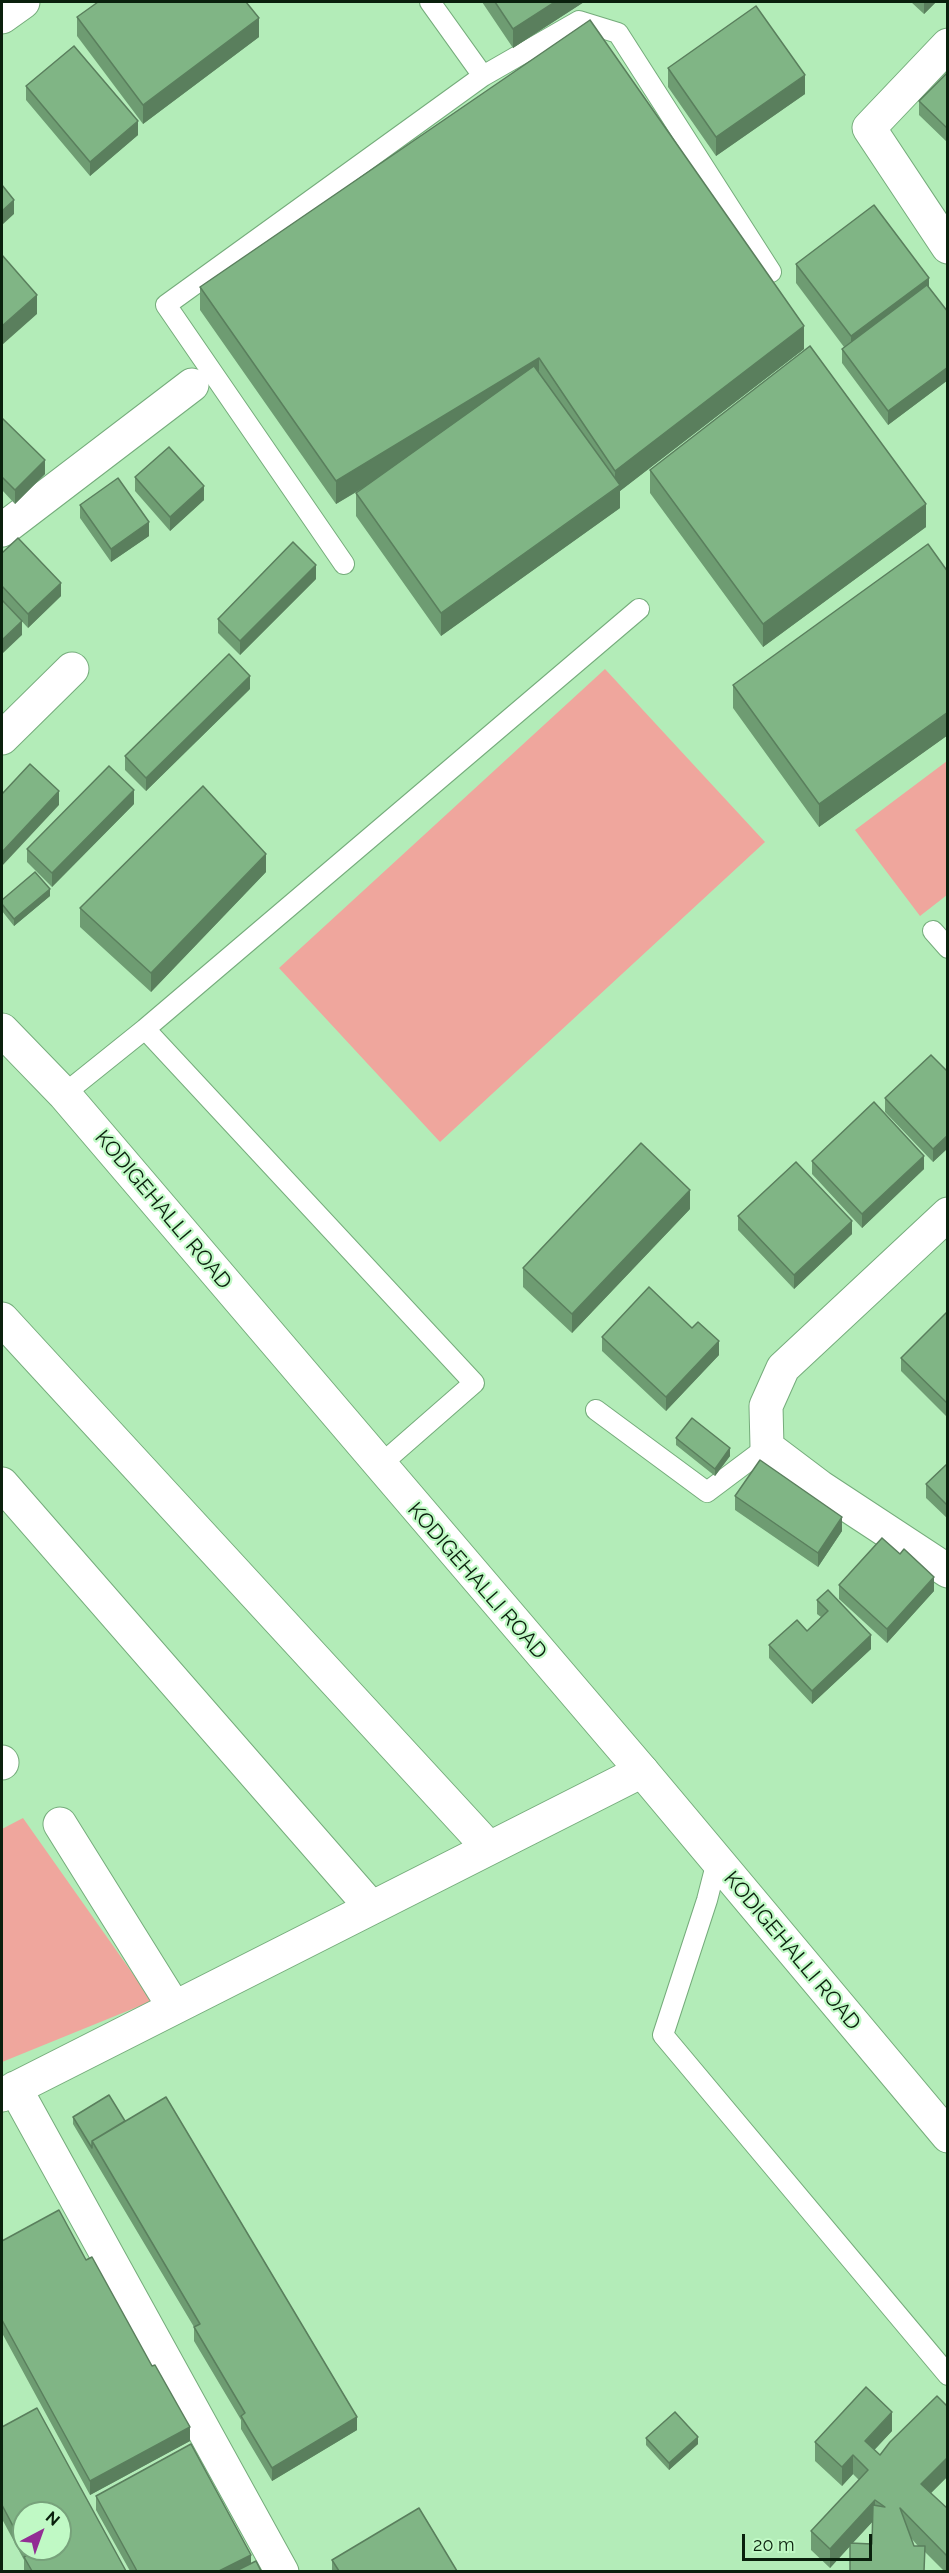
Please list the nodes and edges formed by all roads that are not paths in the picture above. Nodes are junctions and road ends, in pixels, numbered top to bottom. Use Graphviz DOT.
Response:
graph roads {
  1 [pos="23,2"];
  2 [pos="430,2"];
  3 [pos="2,17"];
  4 [pos="948,45"];
  5 [pos="483,76"];
  6 [pos="948,246"];
  7 [pos="771,272"];
  8 [pos="192,385"];
  9 [pos="2,530"];
  10 [pos="344,564"];
  11 [pos="639,609"];
  12 [pos="72,669"];
  13 [pos="2,738"];
  14 [pos="933,931"];
  15 [pos="948,948"];
  16 [pos="145,1029"];
  17 [pos="2,1030"];
  18 [pos="64,1095"];
  19 [pos="948,1214"];
  20 [pos="2,1319"];
  21 [pos="596,1410"];
  22 [pos="767,1447"];
  23 [pos="379,1466"];
  24 [pos="2,1484"];
  25 [pos="948,1571"];
  26 [pos="642,1772"];
  27 [pos="60,1824"];
  28 [pos="488,1847"];
  29 [pos="717,1861"];
  30 [pos="371,1907"];
  31 [pos="174,2007"];
  32 [pos="8,2091"];
  33 [pos="948,2136"];
  34 [pos="948,2375"];
  35 [pos="282,2571"];
  1 -- 3 [label="street"];
  2 -- 5 [label="lane"];
  4 -- 6 [label="street"];
  5 -- 7 [label="lane"];
  5 -- 10 [label="lane"];
  8 -- 9 [label="street"];
  11 -- 16 [label="lane"];
  12 -- 13 [label="street"];
  14 -- 15 [label="lane"];
  16 -- 18 [label="lane"];
  16 -- 23 [label="lane"];
  17 -- 18 [label="street, KODIGEHALLI ROAD"];
  18 -- 23 [label="street, KODIGEHALLI ROAD"];
  19 -- 22 [label="street"];
  20 -- 28 [label="street"];
  21 -- 22 [label="lane"];
  22 -- 25 [label="street"];
  23 -- 26 [label="street, KODIGEHALLI ROAD"];
  24 -- 30 [label="street"];
  26 -- 28 [label="street"];
  26 -- 29 [label="street, KODIGEHALLI ROAD"];
  27 -- 31 [label="street"];
  28 -- 30 [label="street"];
  29 -- 33 [label="street, KODIGEHALLI ROAD"];
  29 -- 34 [label="lane"];
  30 -- 31 [label="street"];
  31 -- 32 [label="street"];
  32 -- 35 [label="street"];
}
